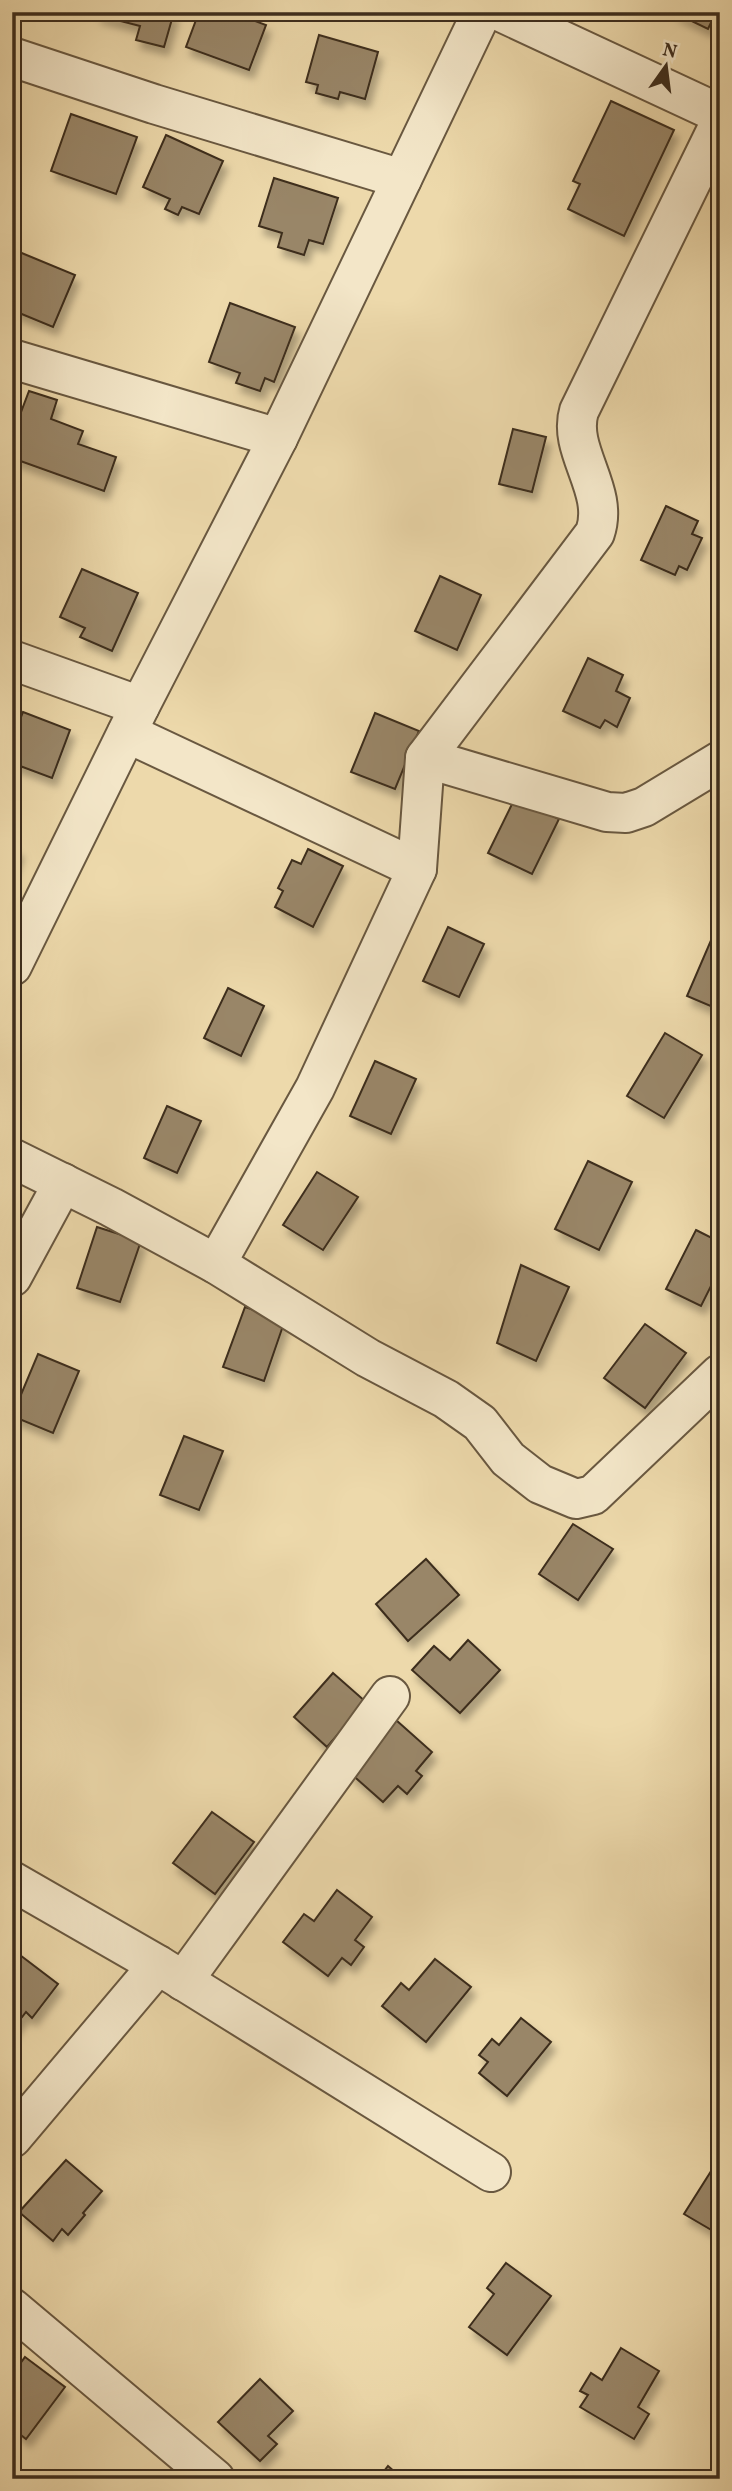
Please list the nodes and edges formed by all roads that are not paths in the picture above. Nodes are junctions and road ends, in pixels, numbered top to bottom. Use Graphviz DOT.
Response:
graph roads {
  1 [pos="482,12"];
  2 [pos="501,12"];
  3 [pos="12,57"];
  4 [pos="720,114"];
  5 [pos="720,123"];
  6 [pos="402,179"];
  7 [pos="12,359"];
  8 [pos="278,438"];
  9 [pos="12,660"];
  10 [pos="134,720"];
  11 [pos="425,758"];
  12 [pos="720,761"];
  13 [pos="417,869"];
  14 [pos="12,967"];
  15 [pos="12,1158"];
  16 [pos="63,1183"];
  17 [pos="216,1265"];
  18 [pos="12,1277"];
  19 [pos="720,1374"];
  20 [pos="390,1696"];
  21 [pos="12,1881"];
  22 [pos="170,1973"];
  23 [pos="12,2138"];
  24 [pos="491,2172"];
  25 [pos="12,2308"];
  26 [pos="215,2479"];
  1 -- 6 [label="street"];
  2 -- 4 [label="street"];
  3 -- 6 [label="street"];
  5 -- 11 [label="street"];
  6 -- 8 [label="street"];
  7 -- 8 [label="street"];
  8 -- 10 [label="street"];
  9 -- 10 [label="street"];
  10 -- 13 [label="street"];
  10 -- 14 [label="street"];
  11 -- 12 [label="street"];
  11 -- 13 [label="street"];
  13 -- 17 [label="street"];
  15 -- 16 [label="street"];
  16 -- 17 [label="street"];
  16 -- 18 [label="street"];
  17 -- 19 [label="street"];
  20 -- 22 [label="street"];
  21 -- 22 [label="street"];
  22 -- 23 [label="street"];
  22 -- 24 [label="street"];
  25 -- 26 [label="street"];
}
